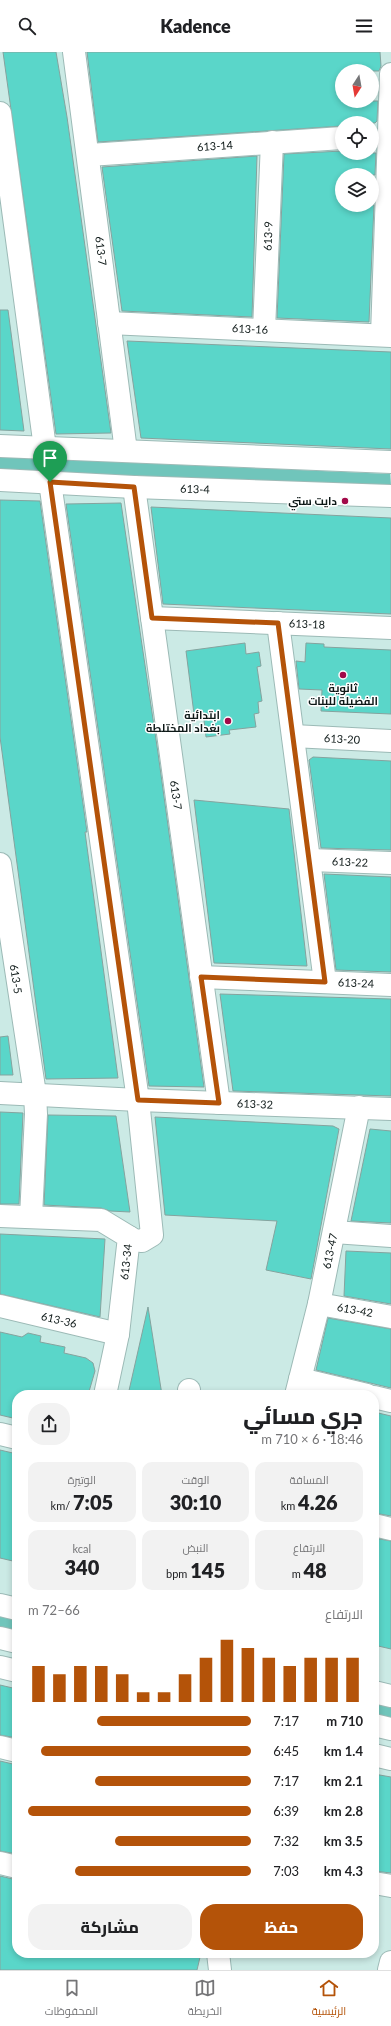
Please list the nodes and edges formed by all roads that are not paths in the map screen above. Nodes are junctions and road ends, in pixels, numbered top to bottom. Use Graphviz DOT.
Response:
graph roads {
  1 [pos="74,52"];
  2 [pos="391,74"];
  3 [pos="0,113"];
  4 [pos="384,136"];
  5 [pos="335,138"];
  6 [pos="272,142"];
  7 [pos="89,155"];
  8 [pos="109,323"];
  9 [pos="264,330"];
  10 [pos="387,336"];
  11 [pos="0,446"];
  12 [pos="45,448"];
  13 [pos="126,451"];
  14 [pos="391,462"];
  15 [pos="0,480"];
  16 [pos="50,482"];
  17 [pos="134,487"];
  18 [pos="391,496"];
  19 [pos="152,618"];
  20 [pos="278,623"];
  21 [pos="391,628"];
  22 [pos="293,736"];
  23 [pos="391,741"];
  24 [pos="310,860"];
  25 [pos="391,863"];
  26 [pos="0,864"];
  27 [pos="7,964"];
  28 [pos="201,977"];
  29 [pos="325,982"];
  30 [pos="391,985"];
  31 [pos="0,1092"];
  32 [pos="35,1094"];
  33 [pos="138,1100"];
  34 [pos="219,1103"];
  35 [pos="359,1107"];
  36 [pos="391,1109"];
  37 [pos="0,1216"];
  38 [pos="31,1217"];
  39 [pos="334,1232"];
  40 [pos="391,1236"];
  41 [pos="129,1237"];
  42 [pos="319,1304"];
  43 [pos="0,1306"];
  44 [pos="391,1317"];
  45 [pos="118,1334"];
  46 [pos="298,1387"];
  47 [pos="106,1390"];
  48 [pos="324,1390"];
  49 [pos="379,1398"];
  50 [pos="391,1401"];
  51 [pos="0,1434"];
  52 [pos="12,1437"];
  53 [pos="379,1526"];
  54 [pos="391,1529"];
  55 [pos="0,1605"];
  56 [pos="12,1608"];
  57 [pos="0,1638"];
  58 [pos="12,1641"];
  59 [pos="0,1666"];
  60 [pos="12,1670"];
  61 [pos="379,1693"];
  62 [pos="391,1696"];
  63 [pos="379,1726"];
  64 [pos="391,1729"];
  65 [pos="0,1747"];
  66 [pos="12,1750"];
  67 [pos="379,1756"];
  68 [pos="391,1759"];
  69 [pos="0,1862"];
  70 [pos="12,1865"];
  71 [pos="379,1884"];
  72 [pos="391,1886"];
  73 [pos="219,1958"];
  74 [pos="391,1962"];
  75 [pos="220,1970"];
  76 [pos="389,1970"];
  1 -- 7 [label="street, 613-7"];
  2 -- 4 [label="street"];
  3 -- 12 [label="street"];
  4 -- 10 [label="street"];
  5 -- 6 [label="street, 613-14"];
  6 -- 7 [label="street, 613-14"];
  6 -- 9 [label="street, 613-9"];
  7 -- 8 [label="street, 613-7"];
  8 -- 9 [label="street, 613-16"];
  8 -- 13 [label="street, 613-7"];
  9 -- 10 [label="street, 613-16"];
  11 -- 12 [label="street"];
  12 -- 13 [label="street"];
  13 -- 14 [label="street"];
  15 -- 16 [label="street, 613-4"];
  16 -- 17 [label="street, 613-4"];
  16 -- 33 [label="street"];
  17 -- 18 [label="street, 613-4"];
  17 -- 19 [label="street, 613-7"];
  19 -- 20 [label="street, 613-18"];
  19 -- 28 [label="street, 613-7"];
  20 -- 21 [label="street, 613-18"];
  20 -- 22 [label="street"];
  22 -- 23 [label="street, 613-20"];
  22 -- 24 [label="street"];
  24 -- 25 [label="street, 613-22"];
  24 -- 29 [label="street"];
  26 -- 27 [label="street, 613-5"];
  27 -- 32 [label="street, 613-5"];
  28 -- 29 [label="street, 613-24"];
  28 -- 34 [label="street, 613-7"];
  29 -- 30 [label="street, 613-24"];
  31 -- 32 [label="street, 613-32"];
  32 -- 33 [label="street, 613-32"];
  32 -- 38 [label="street, 613-5"];
  33 -- 34 [label="street, 613-32"];
  33 -- 41 [label="street"];
  34 -- 35 [label="street, 613-32"];
  35 -- 36 [label="street, 613-32"];
  35 -- 39 [label="street, 613-47"];
  37 -- 38 [label="street, 613-34"];
  38 -- 41 [label="street, 613-34"];
  39 -- 40 [label="street"];
  39 -- 42 [label="street, 613-47"];
  41 -- 45 [label="street, 613-34"];
  42 -- 44 [label="street, 613-42"];
  42 -- 46 [label="street, 613-47"];
  43 -- 45 [label="street, 613-36"];
  45 -- 47 [label="street, 613-34"];
  46 -- 48 [label="street"];
  49 -- 50 [label="street"];
  51 -- 52 [label="street"];
  53 -- 54 [label="street"];
  55 -- 56 [label="street"];
  57 -- 58 [label="street"];
  59 -- 60 [label="street"];
  61 -- 62 [label="street"];
  63 -- 64 [label="street"];
  65 -- 66 [label="street"];
  67 -- 68 [label="street"];
  69 -- 70 [label="street"];
  71 -- 72 [label="street"];
  73 -- 75 [label="street"];
  74 -- 76 [label="street"];
}
